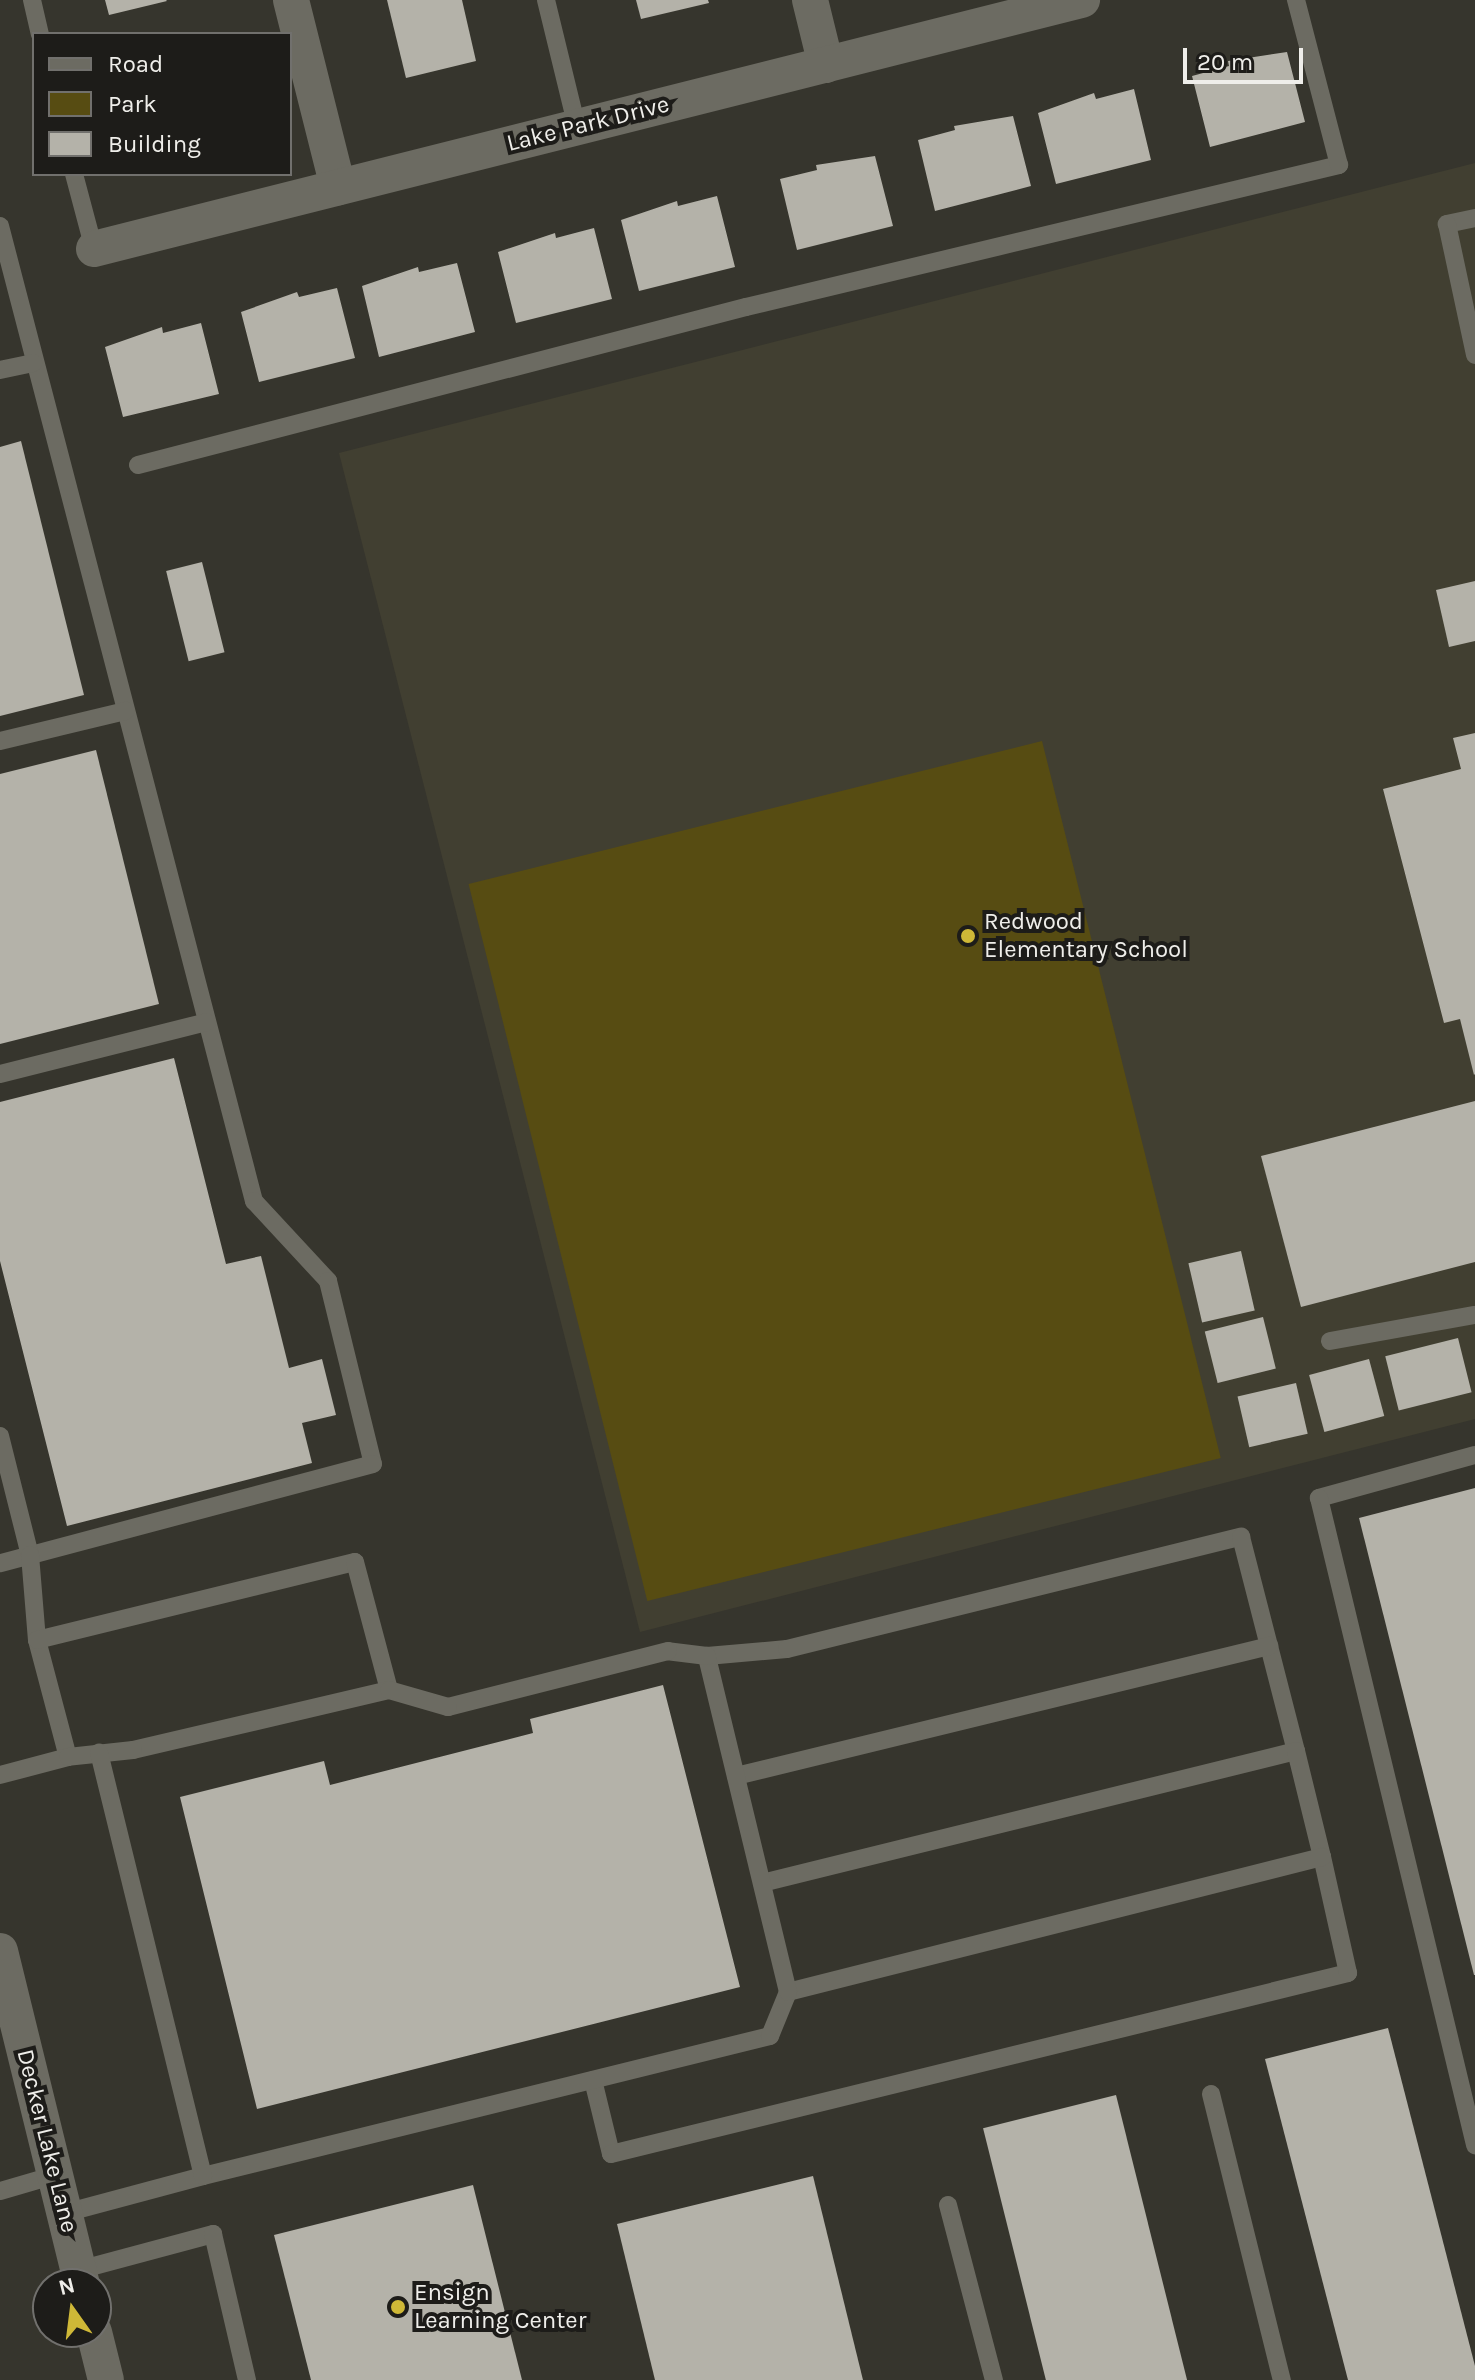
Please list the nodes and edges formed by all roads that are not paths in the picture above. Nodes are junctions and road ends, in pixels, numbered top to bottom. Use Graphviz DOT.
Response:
graph roads {
  1 [pos="32,0"];
  2 [pos="291,0"];
  3 [pos="546,0"];
  4 [pos="810,0"];
  5 [pos="1296,0"];
  6 [pos="1070,2"];
  7 [pos="40,32"];
  8 [pos="826,65"];
  9 [pos="577,127"];
  10 [pos="75,176"];
  11 [pos="338,187"];
  12 [pos="1475,218"];
  13 [pos="0,226"];
  14 [pos="94,249"];
  15 [pos="1475,355"];
  16 [pos="33,363"];
  17 [pos="0,370"];
  18 [pos="138,465"];
  19 [pos="125,711"];
  20 [pos="0,741"];
  21 [pos="207,1022"];
  22 [pos="0,1074"];
  23 [pos="1475,1315"];
  24 [pos="1330,1341"];
  25 [pos="0,1436"];
  26 [pos="1475,1455"];
  27 [pos="30,1555"];
  28 [pos="0,1563"];
  29 [pos="37,1640"];
  30 [pos="1269,1646"];
  31 [pos="707,1656"];
  32 [pos="389,1690"];
  33 [pos="1296,1751"];
  34 [pos="99,1753"];
  35 [pos="68,1757"];
  36 [pos="0,1775"];
  37 [pos="736,1776"];
  38 [pos="1322,1857"];
  39 [pos="762,1883"];
  40 [pos="0,1951"];
  41 [pos="788,1992"];
  42 [pos="593,2080"];
  43 [pos="1211,2094"];
  44 [pos="1475,2145"];
  45 [pos="55,2175"];
  46 [pos="203,2176"];
  47 [pos="0,2191"];
  48 [pos="948,2205"];
  49 [pos="65,2213"];
  50 [pos="79,2268"];
  51 [pos="109,2268"];
  52 [pos="98,2348"];
  53 [pos="106,2380"];
  54 [pos="247,2380"];
  55 [pos="994,2380"];
  56 [pos="1282,2380"];
  1 -- 7 [label="lane"];
  2 -- 11 [label="street"];
  3 -- 9 [label="lane"];
  4 -- 8 [label="street"];
  5 -- 18 [label="lane"];
  6 -- 8 [label="street, Lake Park Drive"];
  8 -- 9 [label="street, Lake Park Drive"];
  9 -- 11 [label="street, Lake Park Drive"];
  10 -- 14 [label="lane"];
  11 -- 14 [label="street, Lake Park Drive"];
  12 -- 15 [label="lane"];
  13 -- 16 [label="lane"];
  16 -- 17 [label="lane"];
  16 -- 19 [label="lane"];
  19 -- 20 [label="lane"];
  19 -- 21 [label="lane"];
  21 -- 22 [label="lane"];
  21 -- 27 [label="lane"];
  23 -- 24 [label="lane"];
  25 -- 27 [label="lane"];
  26 -- 44 [label="lane"];
  27 -- 28 [label="lane"];
  27 -- 29 [label="lane"];
  29 -- 32 [label="lane"];
  29 -- 35 [label="lane"];
  30 -- 31 [label="lane"];
  30 -- 33 [label="lane"];
  30 -- 37 [label="lane"];
  31 -- 32 [label="lane"];
  31 -- 37 [label="lane"];
  32 -- 34 [label="lane"];
  33 -- 38 [label="lane"];
  33 -- 39 [label="lane"];
  34 -- 35 [label="lane"];
  34 -- 46 [label="lane"];
  35 -- 36 [label="lane"];
  37 -- 39 [label="lane"];
  38 -- 41 [label="lane"];
  38 -- 42 [label="lane"];
  39 -- 41 [label="lane"];
  40 -- 45 [label="street, Decker Lake Lane"];
  41 -- 42 [label="lane"];
  42 -- 46 [label="lane"];
  43 -- 56 [label="lane"];
  45 -- 47 [label="lane"];
  45 -- 49 [label="street, Decker Lake Lane"];
  46 -- 49 [label="lane"];
  48 -- 55 [label="lane"];
  49 -- 50 [label="street, Decker Lake Lane"];
  51 -- 54 [label="lane"];
  52 -- 53 [label="street"];
}
